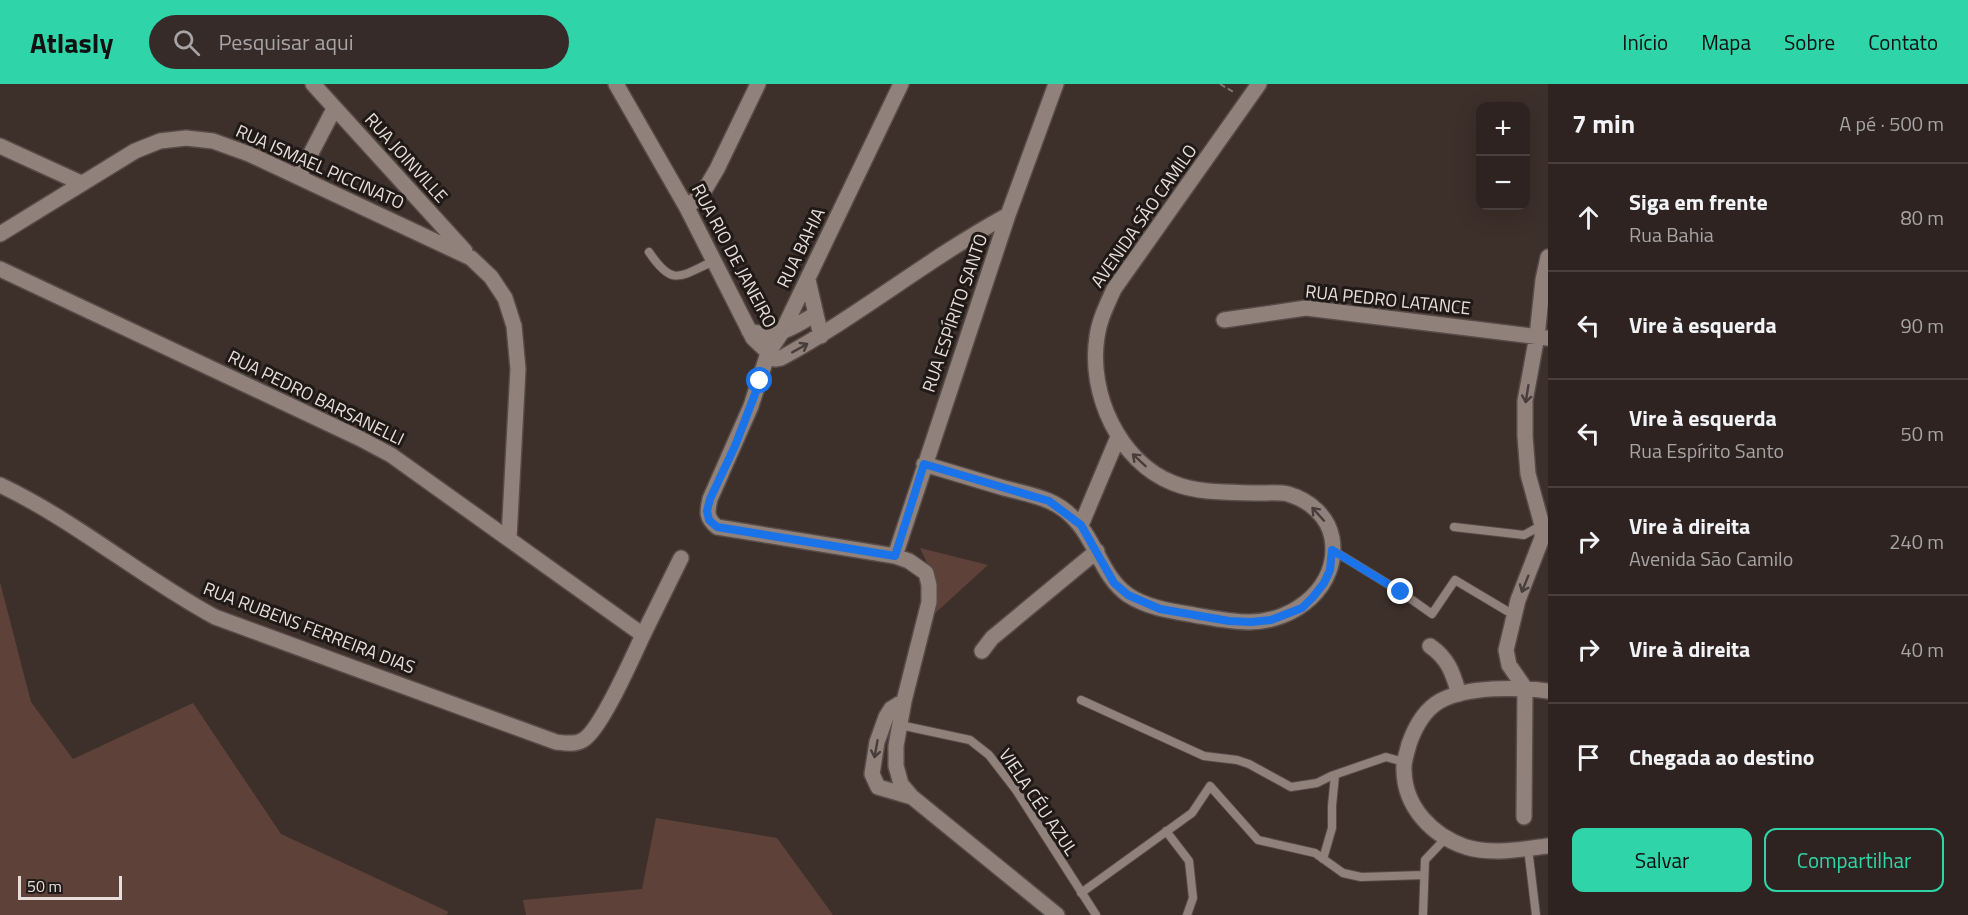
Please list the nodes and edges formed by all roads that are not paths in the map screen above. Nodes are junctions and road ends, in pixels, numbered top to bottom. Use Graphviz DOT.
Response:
graph roads {
  1 [pos="313,84"];
  2 [pos="616,84"];
  3 [pos="758,84"];
  4 [pos="901,84"];
  5 [pos="1056,84"];
  6 [pos="1259,84"];
  7 [pos="334,108"];
  8 [pos="0,146"];
  9 [pos="299,176"];
  10 [pos="81,183"];
  11 [pos="687,208"];
  12 [pos="1008,215"];
  13 [pos="0,234"];
  14 [pos="649,252"];
  15 [pos="1548,257"];
  16 [pos="471,258"];
  17 [pos="714,261"];
  18 [pos="0,268"];
  19 [pos="808,280"];
  20 [pos="816,314"];
  21 [pos="1224,320"];
  22 [pos="749,331"];
  23 [pos="782,332"];
  24 [pos="821,336"];
  25 [pos="1543,337"];
  26 [pos="768,353"];
  27 [pos="1118,438"];
  28 [pos="924,464"];
  29 [pos="0,485"];
  30 [pos="1081,525"];
  31 [pos="1542,525"];
  32 [pos="1454,528"];
  33 [pos="509,538"];
  34 [pos="1332,550"];
  35 [pos="1097,551"];
  36 [pos="895,556"];
  37 [pos="681,558"];
  38 [pos="1508,611"];
  39 [pos="643,635"];
  40 [pos="1430,646"];
  41 [pos="982,651"];
  42 [pos="1525,688"];
  43 [pos="1548,692"];
  44 [pos="1460,694"];
  45 [pos="1081,700"];
  46 [pos="904,701"];
  47 [pos="900,725"];
  48 [pos="1404,762"];
  49 [pos="1335,775"];
  50 [pos="912,797"];
  51 [pos="1524,817"];
  52 [pos="1166,831"];
  53 [pos="1445,838"];
  54 [pos="1548,846"];
  55 [pos="1528,848"];
  56 [pos="1323,859"];
  57 [pos="1424,875"];
  58 [pos="1081,894"];
  59 [pos="1057,915"];
  60 [pos="1096,915"];
  61 [pos="1187,915"];
  62 [pos="1423,915"];
  63 [pos="1536,915"];
  1 -- 7 [label="street, RUA JOINVILLE"];
  2 -- 11 [label="street, RUA RIO DE JANEIRO"];
  3 -- 11 [label="street"];
  4 -- 19 [label="street, RUA BAHIA"];
  5 -- 12 [label="street, RUA ESPÍRITO SANTO"];
  6 -- 27 [label="street, AVENIDA SÃO CAMILO"];
  7 -- 9 [label="street"];
  7 -- 16 [label="street, RUA JOINVILLE"];
  8 -- 10 [label="street"];
  9 -- 10 [label="street, RUA ISMAEL PICCINATO"];
  9 -- 16 [label="street, RUA ISMAEL PICCINATO"];
  10 -- 13 [label="street, RUA ISMAEL PICCINATO"];
  11 -- 17 [label="street, RUA RIO DE JANEIRO"];
  12 -- 24 [label="street, RUA RIO DE JANEIRO"];
  12 -- 28 [label="street, RUA ESPÍRITO SANTO"];
  14 -- 17 [label="lane"];
  15 -- 25 [label="street"];
  16 -- 33 [label="street, RUA ISMAEL PICCINATO"];
  17 -- 22 [label="street, RUA RIO DE JANEIRO"];
  18 -- 33 [label="street, RUA PEDRO BARSANELLI"];
  19 -- 20 [label="street"];
  19 -- 23 [label="street, RUA BAHIA"];
  20 -- 23 [label="street"];
  20 -- 24 [label="street"];
  21 -- 25 [label="street, RUA PEDRO LATANCE"];
  22 -- 23 [label="street"];
  22 -- 26 [label="street, RUA RIO DE JANEIRO"];
  23 -- 26 [label="street, RUA BAHIA"];
  26 -- 24 [label="street, RUA RIO DE JANEIRO, one-way"];
  25 -- 31 [label="street, one-way"];
  26 -- 36 [label="street, RUA BAHIA"];
  27 -- 30 [label="street"];
  34 -- 27 [label="street, AVENIDA SÃO CAMILO, one-way"];
  28 -- 30 [label="street, AVENIDA SÃO CAMILO"];
  28 -- 36 [label="street, RUA ESPÍRITO SANTO"];
  29 -- 39 [label="street, RUA RUBENS FERREIRA DIAS"];
  30 -- 35 [label="street, AVENIDA SÃO CAMILO"];
  31 -- 32 [label="lane"];
  31 -- 42 [label="street, one-way"];
  33 -- 39 [label="street, RUA PEDRO BARSANELLI"];
  34 -- 35 [label="street, AVENIDA SÃO CAMILO"];
  34 -- 38 [label="lane"];
  35 -- 41 [label="street"];
  36 -- 46 [label="street"];
  37 -- 39 [label="street"];
  40 -- 44 [label="street"];
  42 -- 43 [label="street"];
  42 -- 44 [label="street"];
  42 -- 51 [label="street"];
  44 -- 48 [label="street"];
  45 -- 49 [label="lane"];
  46 -- 47 [label="street"];
  46 -- 50 [label="street, one-way"];
  47 -- 50 [label="street"];
  47 -- 58 [label="lane, VIELA CÉU AZUL"];
  48 -- 49 [label="lane"];
  48 -- 53 [label="street"];
  49 -- 56 [label="lane"];
  50 -- 59 [label="street"];
  52 -- 56 [label="lane"];
  52 -- 58 [label="lane"];
  52 -- 61 [label="lane"];
  53 -- 55 [label="street"];
  53 -- 57 [label="lane"];
  54 -- 55 [label="street"];
  55 -- 63 [label="lane"];
  56 -- 57 [label="lane"];
  57 -- 62 [label="lane"];
  58 -- 60 [label="lane, VIELA CÉU AZUL"];
}
